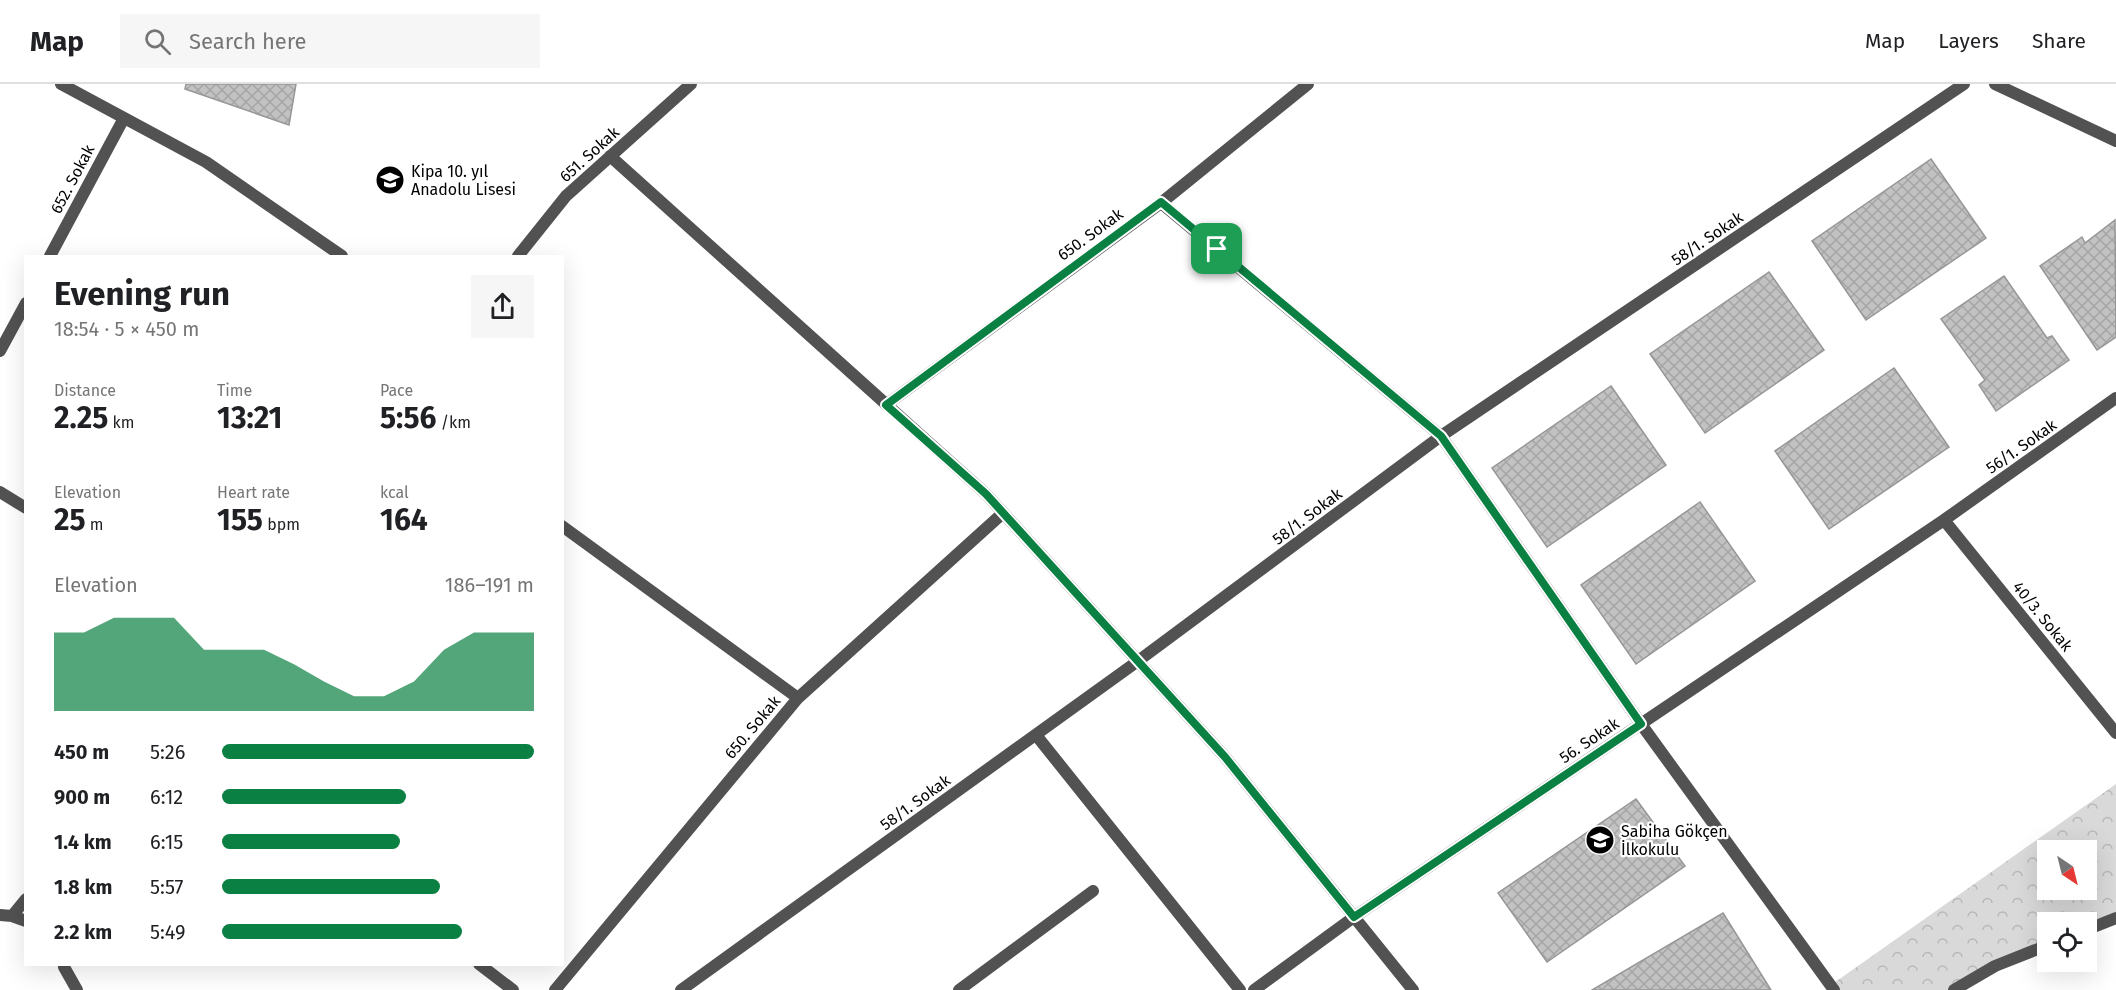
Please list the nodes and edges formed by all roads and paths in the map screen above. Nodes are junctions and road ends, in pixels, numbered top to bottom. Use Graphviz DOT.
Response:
graph roads {
  1 [pos="61,84"];
  2 [pos="691,84"];
  3 [pos="1308,84"];
  4 [pos="1964,84"];
  5 [pos="1995,84"];
  6 [pos="124,118"];
  7 [pos="2116,141"];
  8 [pos="610,156"];
  9 [pos="1161,202"];
  10 [pos="51,255"];
  11 [pos="341,255"];
  12 [pos="519,255"];
  13 [pos="24,307"];
  14 [pos="0,351"];
  15 [pos="2116,398"];
  16 [pos="886,405"];
  17 [pos="1441,436"];
  18 [pos="0,492"];
  19 [pos="24,507"];
  20 [pos="1003,513"];
  21 [pos="1944,520"];
  22 [pos="564,527"];
  23 [pos="1138,662"];
  24 [pos="798,698"];
  25 [pos="1641,724"];
  26 [pos="2116,733"];
  27 [pos="1036,735"];
  28 [pos="1093,891"];
  29 [pos="24,900"];
  30 [pos="4,914"];
  31 [pos="1354,917"];
  32 [pos="2116,918"];
  33 [pos="24,920"];
  34 [pos="2097,926"];
  35 [pos="2037,949"];
  36 [pos="64,966"];
  37 [pos="65,966"];
  38 [pos="482,966"];
  39 [pos="1832,988"];
  40 [pos="65,990"];
  41 [pos="77,990"];
  42 [pos="513,990"];
  43 [pos="555,990"];
  44 [pos="681,990"];
  45 [pos="959,990"];
  46 [pos="1240,990"];
  47 [pos="1254,990"];
  48 [pos="1413,990"];
  49 [pos="1954,990"];
  1 -- 6 [label="street"];
  2 -- 8 [label="street, 651. Sokak"];
  3 -- 9 [label="street, 650. Sokak"];
  4 -- 17 [label="street, 58/1. Sokak"];
  5 -- 7 [label="street"];
  6 -- 10 [label="street, 652. Sokak"];
  6 -- 11 [label="street"];
  8 -- 12 [label="street, 651. Sokak"];
  8 -- 16 [label="street"];
  9 -- 16 [label="street, 650. Sokak"];
  9 -- 17 [label="street"];
  13 -- 14 [label="street"];
  15 -- 21 [label="street, 56/1. Sokak"];
  16 -- 20 [label="street"];
  17 -- 23 [label="street, 58/1. Sokak"];
  17 -- 25 [label="street"];
  18 -- 19 [label="street"];
  20 -- 23 [label="street"];
  20 -- 24 [label="street, 650. Sokak"];
  21 -- 25 [label="street, 56. Sokak"];
  21 -- 26 [label="street, 40/3. Sokak"];
  22 -- 24 [label="street"];
  23 -- 27 [label="street, 58/1. Sokak"];
  23 -- 31 [label="street"];
  24 -- 43 [label="street, 650. Sokak"];
  25 -- 31 [label="street, 56. Sokak"];
  25 -- 39 [label="street"];
  27 -- 44 [label="street, 58/1. Sokak"];
  27 -- 46 [label="street"];
  28 -- 45 [label="street"];
  29 -- 30 [label="street"];
  30 -- 33 [label="street"];
  31 -- 47 [label="street, 56. Sokak"];
  31 -- 48 [label="street"];
  32 -- 34 [label="street"];
  35 -- 49 [label="street"];
  36 -- 40 [label="street"];
  37 -- 41 [label="street"];
  38 -- 42 [label="street"];
}
